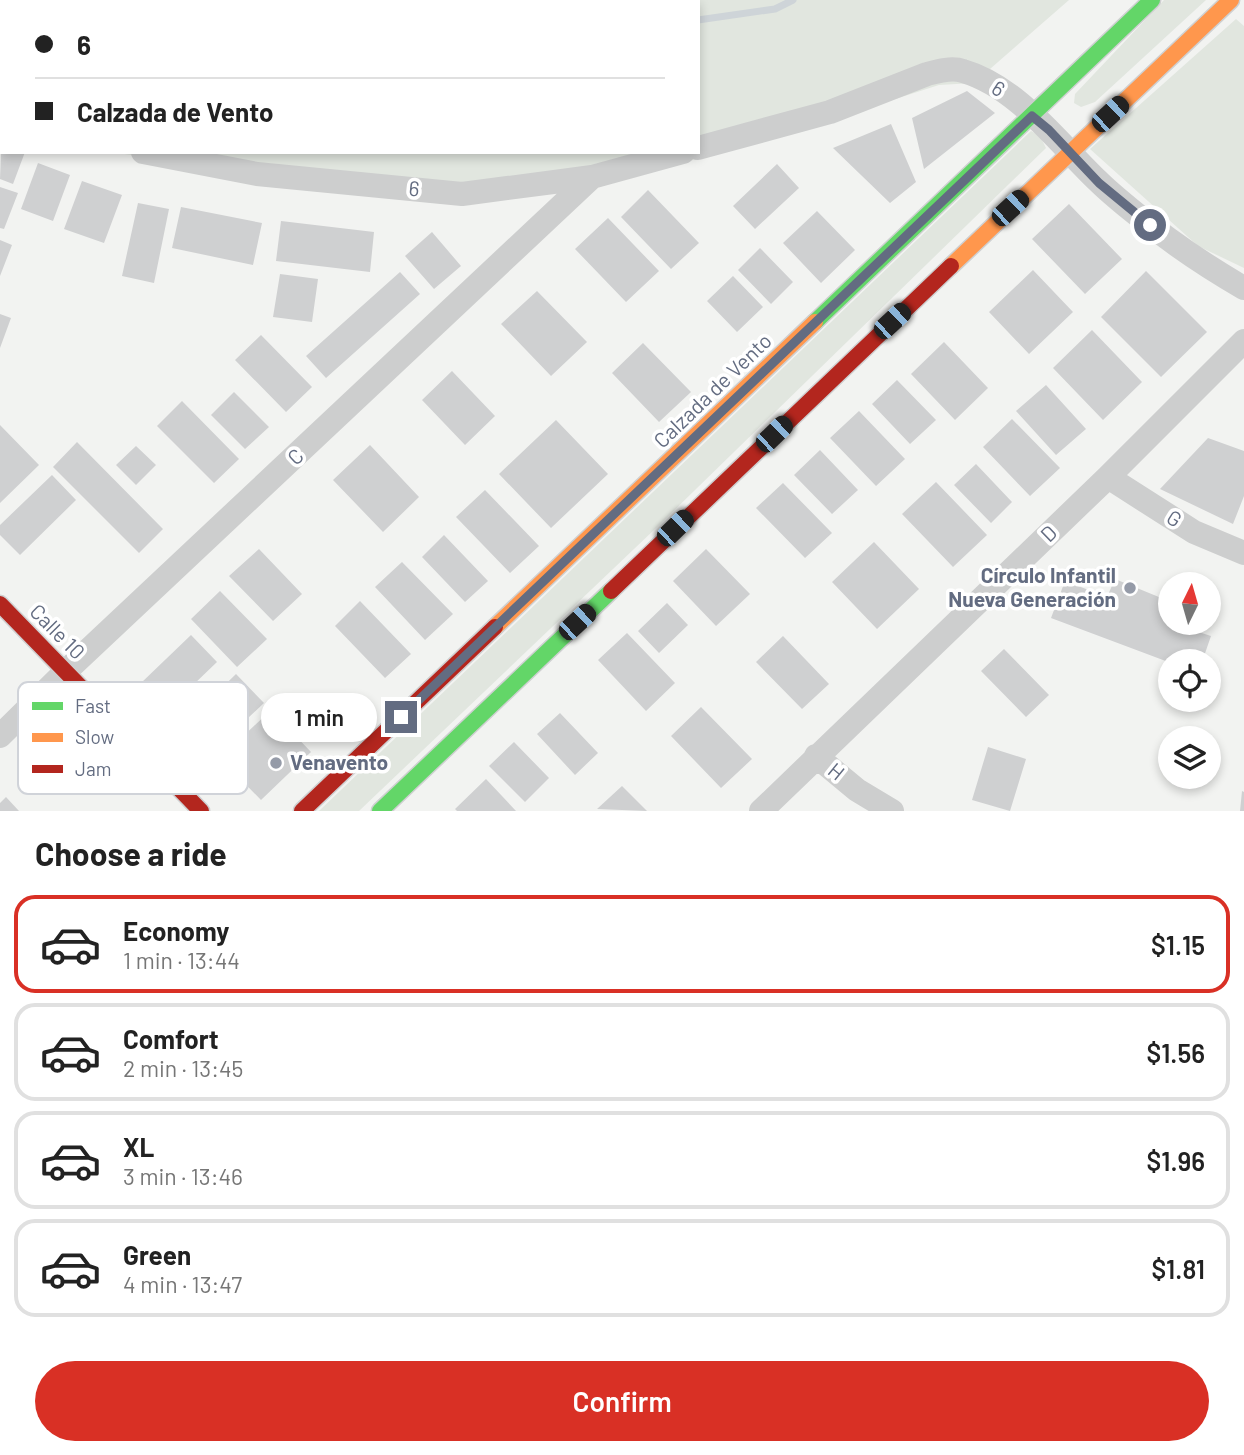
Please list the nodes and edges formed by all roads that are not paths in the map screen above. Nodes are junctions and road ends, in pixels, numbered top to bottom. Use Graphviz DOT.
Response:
graph roads {
  1 [pos="1152,0"];
  2 [pos="1231,0"];
  3 [pos="1032,116"];
  4 [pos="700,147"];
  5 [pos="1070,151"];
  6 [pos="153,154"];
  7 [pos="676,154"];
  8 [pos="592,177"];
  9 [pos="1244,288"];
  10 [pos="1244,341"];
  11 [pos="1108,477"];
  12 [pos="1244,553"];
  13 [pos="0,604"];
  14 [pos="68,671"];
  15 [pos="56,682"];
  16 [pos="78,682"];
  17 [pos="18,719"];
  18 [pos="0,736"];
  19 [pos="816,756"];
  20 [pos="185,794"];
  21 [pos="201,811"];
  22 [pos="302,811"];
  23 [pos="380,811"];
  24 [pos="761,811"];
  25 [pos="892,811"];
  1 -- 3 [label="main road, Calzada de Vento"];
  2 -- 5 [label="main road"];
  3 -- 4 [label="street, 6"];
  3 -- 5 [label="street, 6"];
  3 -- 22 [label="main road, Calzada de Vento"];
  5 -- 9 [label="street, 6"];
  5 -- 23 [label="main road"];
  6 -- 8 [label="street, 6"];
  7 -- 8 [label="street, 6"];
  8 -- 14 [label="street, C"];
  10 -- 11 [label="street, D"];
  11 -- 12 [label="street, G"];
  11 -- 19 [label="street, D"];
  13 -- 14 [label="main road, Calle 10"];
  14 -- 15 [label="street, C"];
  14 -- 16 [label="main road, Calle 10"];
  17 -- 18 [label="street, C"];
  19 -- 24 [label="street, D"];
  19 -- 25 [label="street, H"];
  20 -- 21 [label="main road, Calle 10"];
}
